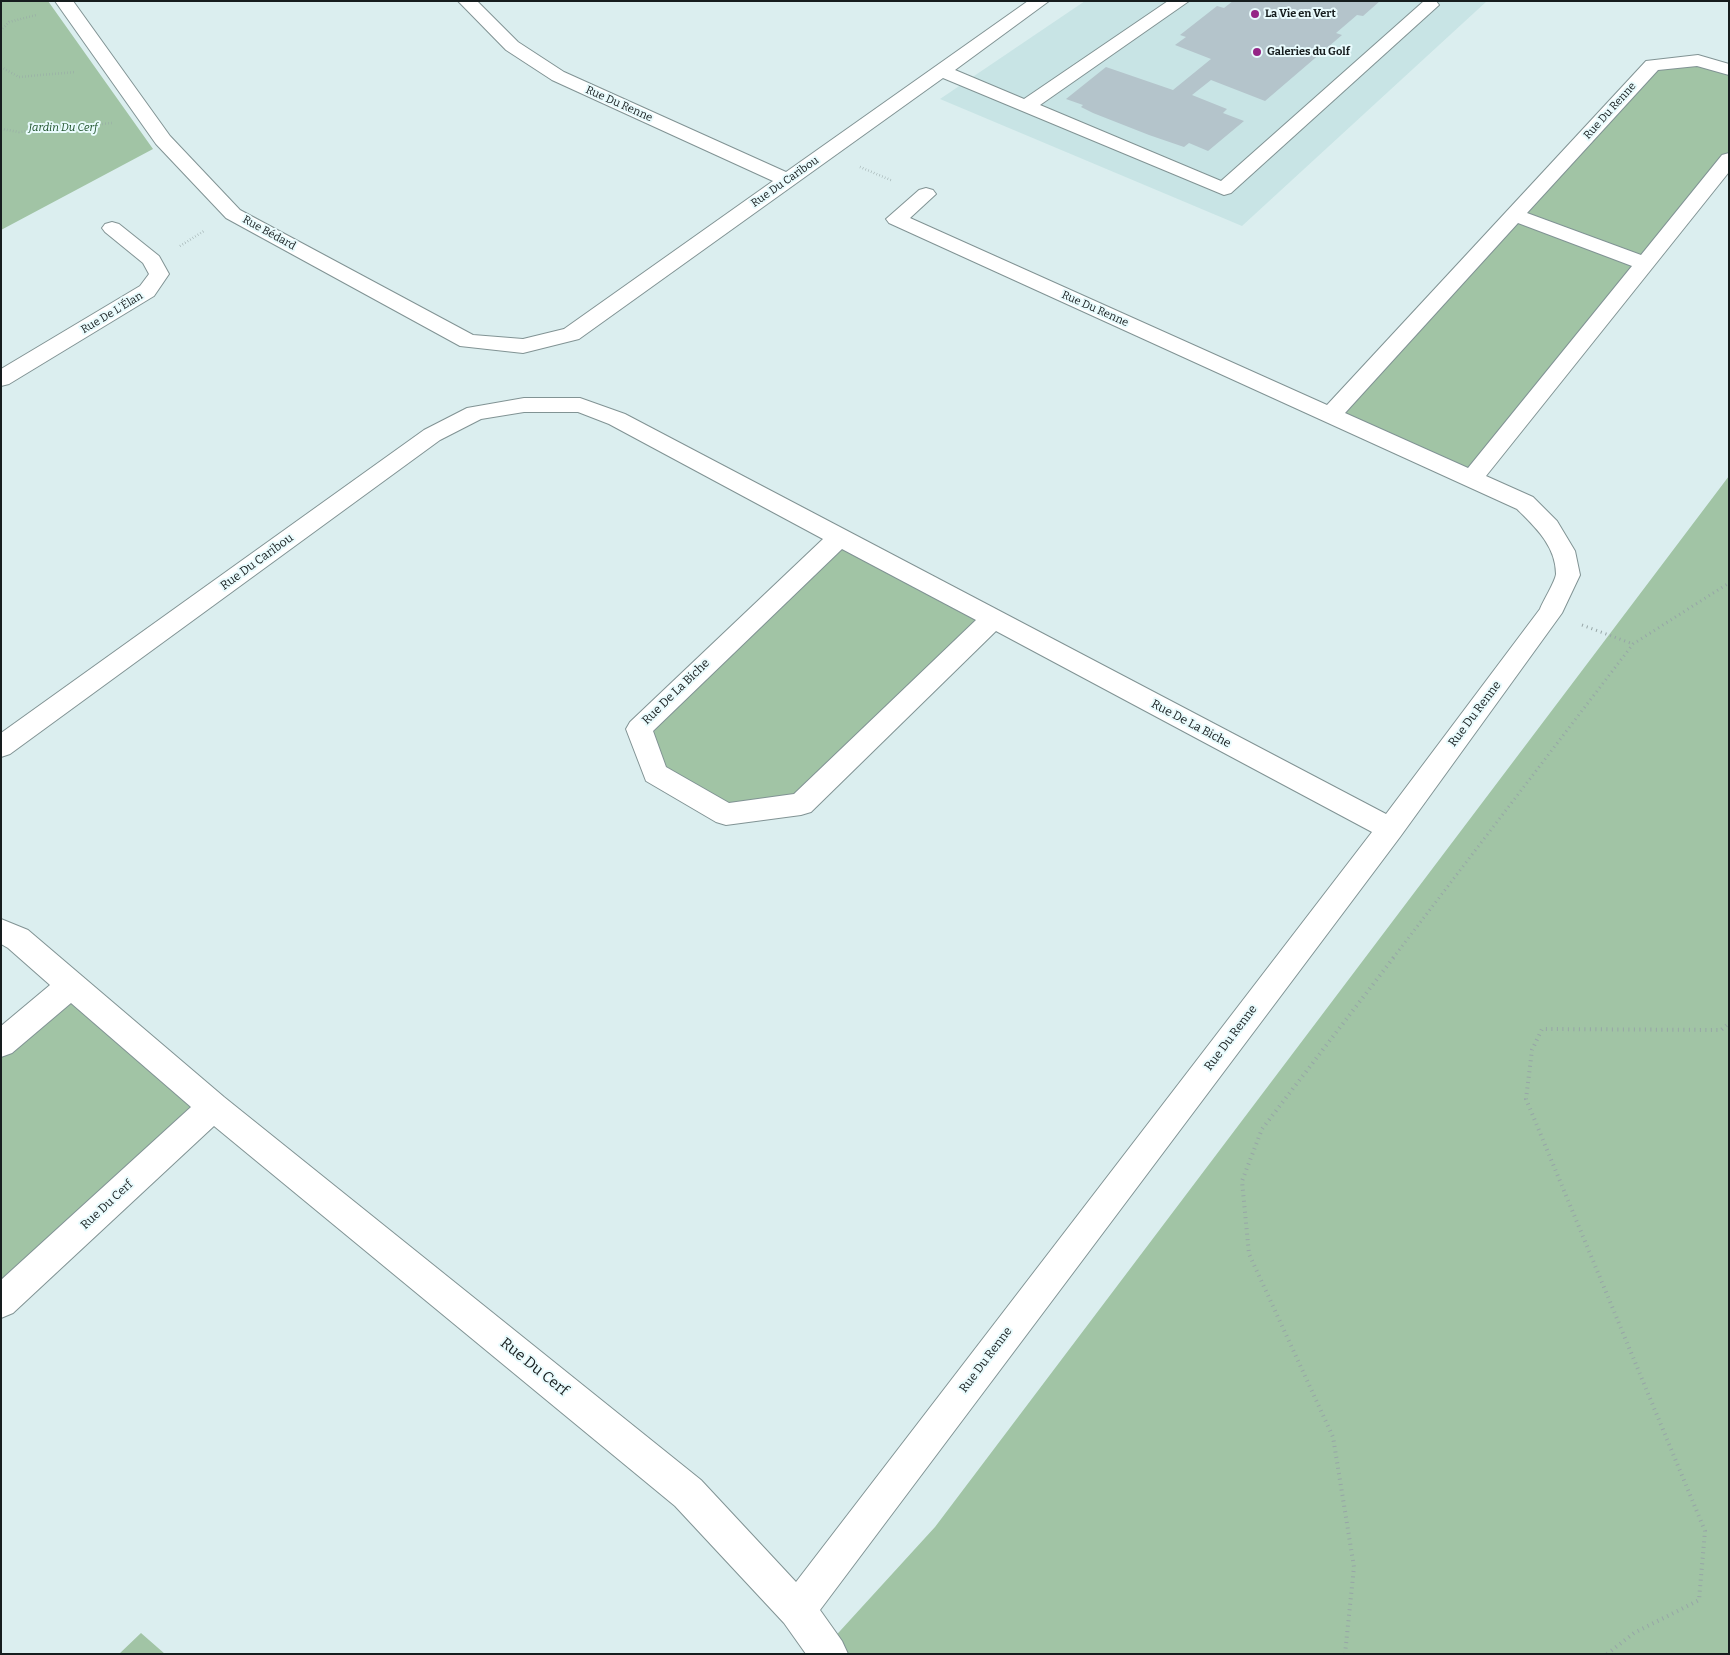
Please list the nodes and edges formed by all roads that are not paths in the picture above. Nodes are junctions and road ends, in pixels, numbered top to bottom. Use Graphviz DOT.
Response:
graph roads {
  1 [pos="64,1"];
  2 [pos="467,1"];
  3 [pos="1040,1"];
  4 [pos="1180,1"];
  5 [pos="1430,5"];
  6 [pos="1729,70"];
  7 [pos="942,71"];
  8 [pos="1026,106"];
  9 [pos="1729,159"];
  10 [pos="787,180"];
  11 [pos="926,194"];
  12 [pos="1515,215"];
  13 [pos="112,228"];
  14 [pos="1645,264"];
  15 [pos="523,346"];
  16 [pos="1,379"];
  17 [pos="524,405"];
  18 [pos="1330,415"];
  19 [pos="1472,478"];
  20 [pos="838,537"];
  21 [pos="993,619"];
  22 [pos="1,747"];
  23 [pos="1390,829"];
  24 [pos="1,930"];
  25 [pos="71,985"];
  26 [pos="1,1044"];
  27 [pos="213,1107"];
  28 [pos="1,1302"];
  29 [pos="797,1610"];
  30 [pos="829,1654"];
  1 -- 15 [label="street, Rue Bédard"];
  2 -- 10 [label="street, Rue Du Renne"];
  3 -- 7 [label="street, Rue Du Caribou"];
  4 -- 8 [label="street"];
  5 -- 8 [label="street"];
  6 -- 12 [label="street, Rue Du Renne"];
  7 -- 8 [label="street"];
  7 -- 10 [label="street, Rue Du Caribou"];
  9 -- 14 [label="street"];
  10 -- 15 [label="street, Rue Du Caribou"];
  11 -- 18 [label="street, Rue Du Renne"];
  12 -- 14 [label="street"];
  12 -- 18 [label="street, Rue Du Renne"];
  13 -- 16 [label="street, Rue De L'Élan"];
  14 -- 19 [label="street"];
  17 -- 20 [label="street, Rue De La Biche"];
  17 -- 22 [label="street, Rue Du Caribou"];
  18 -- 19 [label="street, Rue Du Renne"];
  19 -- 23 [label="street, Rue Du Renne"];
  20 -- 21 [label="street, Rue De La Biche"];
  20 -- 21 [label="street, Rue De La Biche"];
  21 -- 23 [label="street, Rue De La Biche"];
  23 -- 29 [label="street, Rue Du Renne"];
  24 -- 25 [label="street, Rue Du Cerf"];
  25 -- 26 [label="street"];
  25 -- 27 [label="street, Rue Du Cerf"];
  27 -- 28 [label="street, Rue Du Cerf"];
  27 -- 29 [label="street, Rue Du Cerf"];
  29 -- 30 [label="street, Rue Du Cerf"];
}
